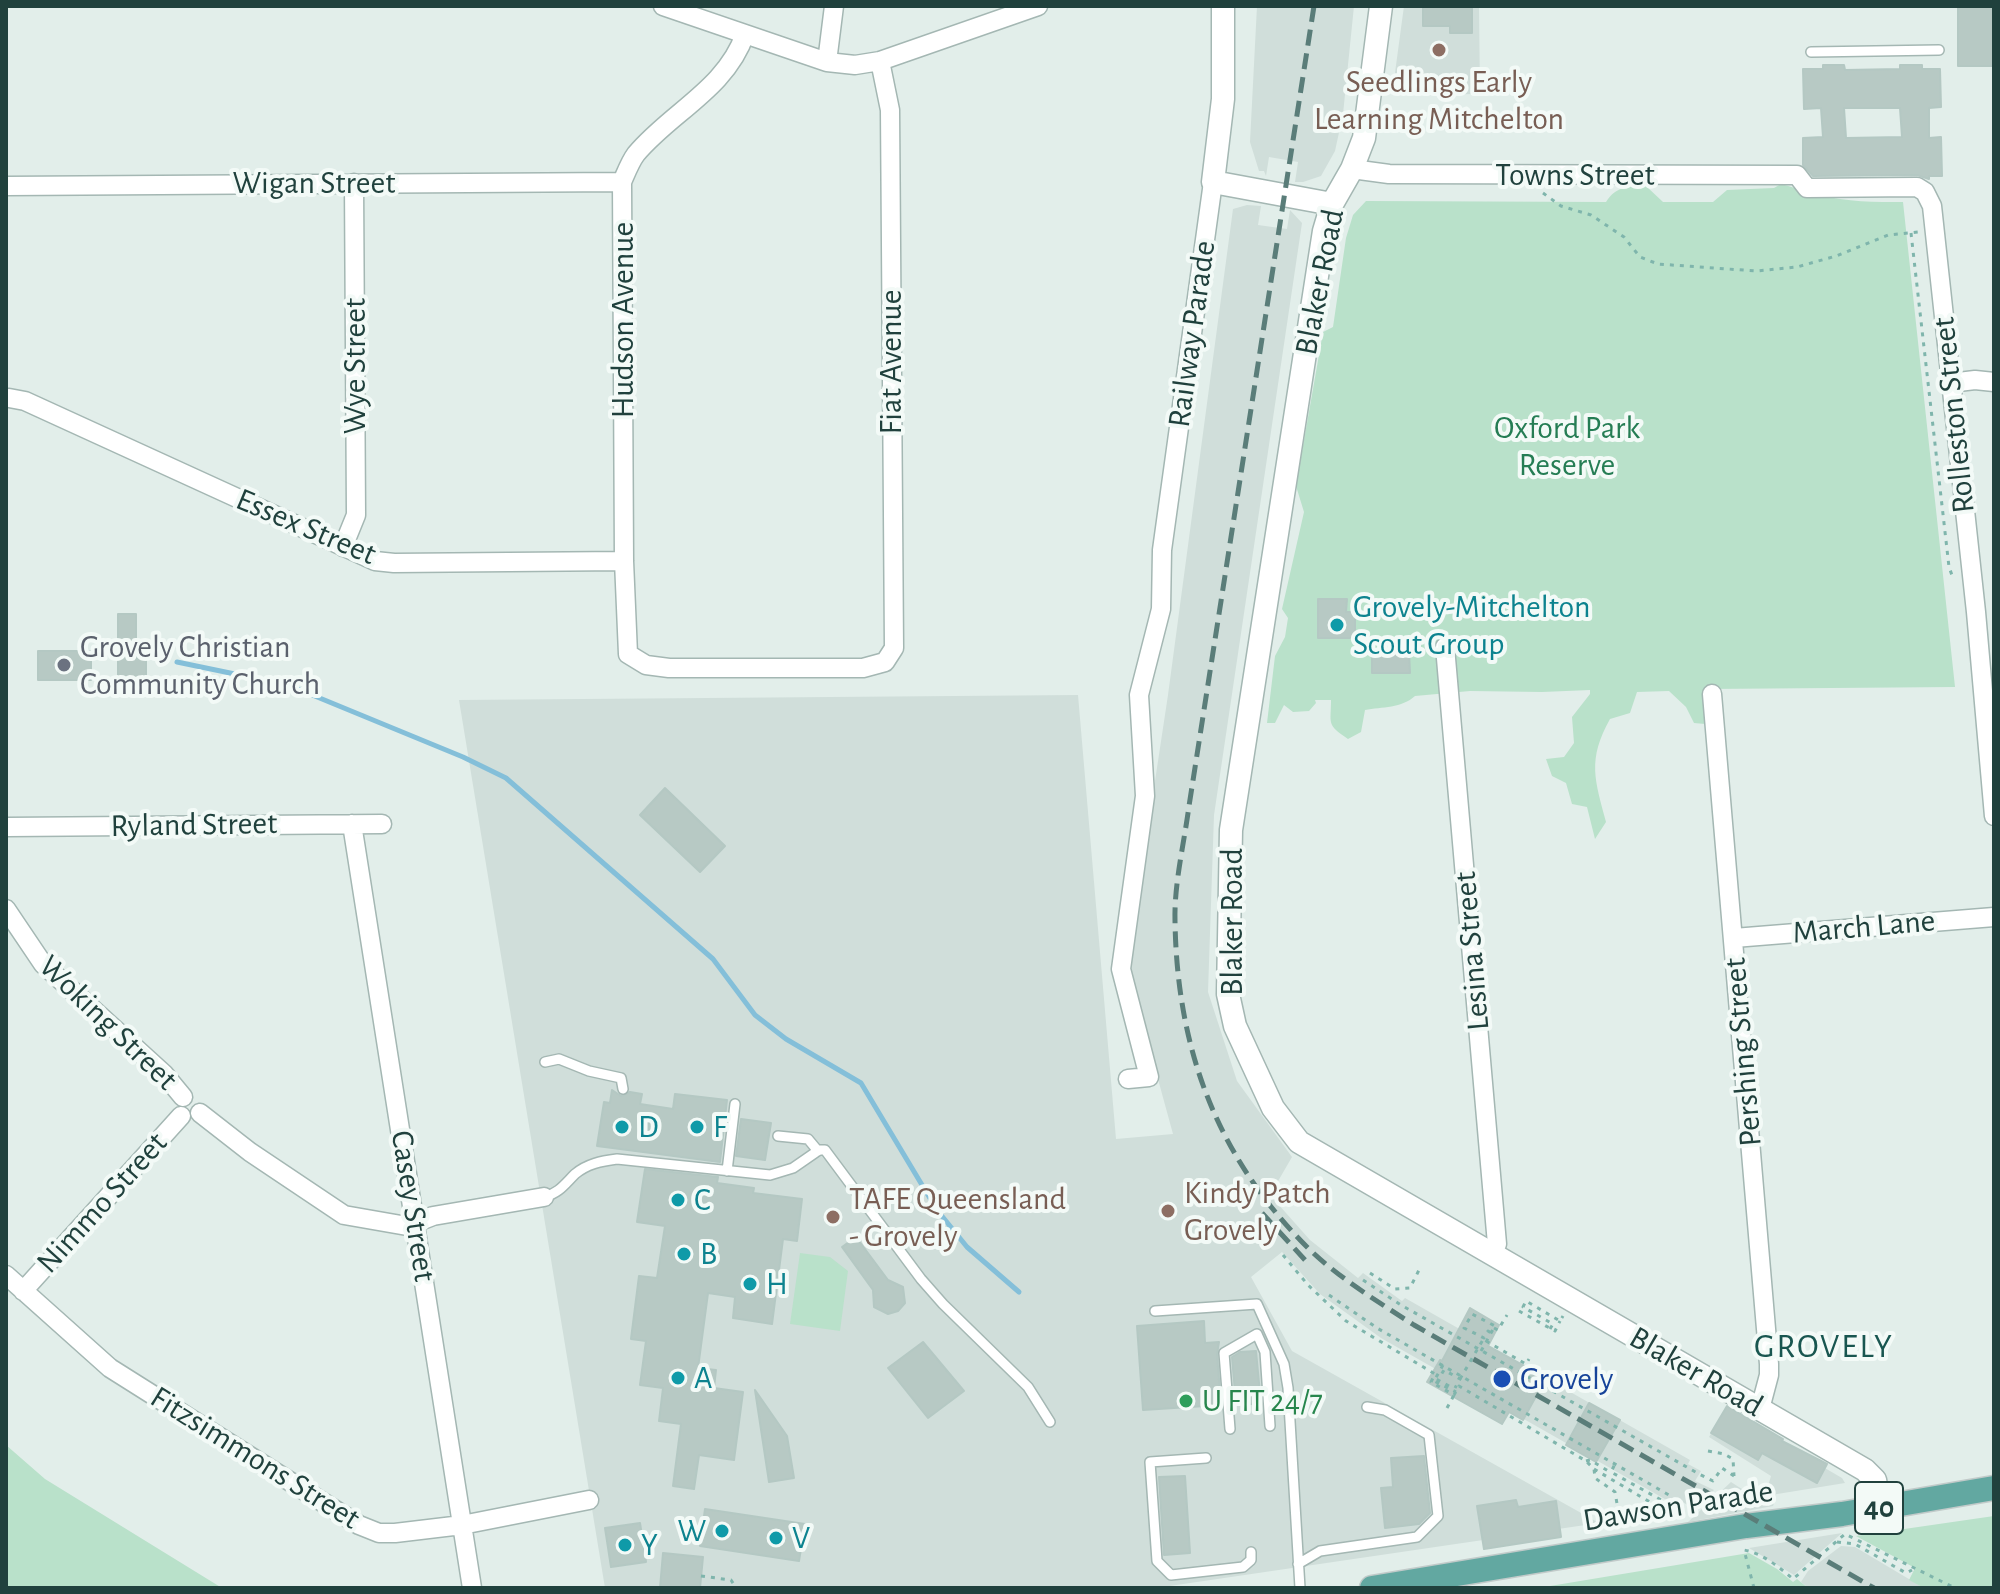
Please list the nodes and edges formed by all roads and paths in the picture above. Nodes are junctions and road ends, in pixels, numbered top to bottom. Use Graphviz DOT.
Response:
graph roads {
  1 [pos="663,6"];
  2 [pos="834,6"];
  3 [pos="1038,6"];
  4 [pos="1223,6"];
  5 [pos="1381,6"];
  6 [pos="745,34"];
  7 [pos="1939,50"];
  8 [pos="1811,52"];
  9 [pos="880,61"];
  10 [pos="827,62"];
  11 [pos="1352,169"];
  12 [pos="1541,175"];
  13 [pos="622,182"];
  14 [pos="1213,182"];
  15 [pos="354,183"];
  16 [pos="6,186"];
  17 [pos="1332,204"];
  18 [pos="1932,206"];
  19 [pos="1934,231"];
  20 [pos="1911,233"];
  21 [pos="1994,382"];
  22 [pos="1950,383"];
  23 [pos="7,399"];
  24 [pos="343,547"];
  25 [pos="624,561"];
  26 [pos="1955,584"];
  27 [pos="1445,647"];
  28 [pos="628,654"];
  29 [pos="1987,668"];
  30 [pos="1712,694"];
  31 [pos="1994,816"];
  32 [pos="352,824"];
  33 [pos="382,824"];
  34 [pos="6,827"];
  35 [pos="6,909"];
  36 [pos="1994,917"];
  37 [pos="1734,938"];
  38 [pos="545,1062"];
  39 [pos="1128,1079"];
  40 [pos="623,1089"];
  41 [pos="735,1104"];
  42 [pos="182,1106"];
  43 [pos="778,1136"];
  44 [pos="818,1151"];
  45 [pos="727,1171"];
  46 [pos="544,1197"];
  47 [pos="417,1222"];
  48 [pos="1492,1254"];
  49 [pos="1283,1255"];
  50 [pos="1421,1266"];
  51 [pos="1370,1273"];
  52 [pos="6,1275"];
  53 [pos="1363,1280"];
  54 [pos="23,1291"];
  55 [pos="1329,1295"];
  56 [pos="1155,1311"];
  57 [pos="1519,1311"];
  58 [pos="1564,1314"];
  59 [pos="1507,1315"];
  60 [pos="1560,1321"];
  61 [pos="1494,1328"];
  62 [pos="1548,1329"];
  63 [pos="1485,1340"];
  64 [pos="1481,1351"];
  65 [pos="1529,1359"];
  66 [pos="1443,1365"];
  67 [pos="1460,1379"];
  68 [pos="1456,1391"];
  69 [pos="1367,1407"];
  70 [pos="1447,1408"];
  71 [pos="1760,1409"];
  72 [pos="1050,1422"];
  73 [pos="1270,1426"];
  74 [pos="1230,1429"];
  75 [pos="1708,1451"];
  76 [pos="1206,1458"];
  77 [pos="1586,1461"];
  78 [pos="1615,1464"];
  79 [pos="1594,1469"];
  80 [pos="1611,1472"];
  81 [pos="1994,1488"];
  82 [pos="1669,1495"];
  83 [pos="589,1500"];
  84 [pos="1665,1506"];
  85 [pos="1880,1508"];
  86 [pos="1677,1512"];
  87 [pos="1620,1521"];
  88 [pos="462,1525"];
  89 [pos="1837,1542"];
  90 [pos="1251,1552"];
  91 [pos="1298,1564"];
  92 [pos="1913,1569"];
  93 [pos="701,1576"];
  94 [pos="472,1588"];
  95 [pos="736,1588"];
  96 [pos="1300,1588"];
  97 [pos="1372,1588"];
  98 [pos="1754,1588"];
  99 [pos="1955,1588"];
  1 -- 6 [label="street"];
  2 -- 10 [label="street"];
  3 -- 9 [label="street"];
  4 -- 14 [label="street, Railway Parade"];
  5 -- 11 [label="street, Blaker Road"];
  6 -- 10 [label="street"];
  6 -- 13 [label="street, Hudson Avenue"];
  7 -- 8 [label="lane"];
  9 -- 10 [label="street"];
  9 -- 28 [label="street, Fiat Avenue"];
  11 -- 12 [label="street, Towns Street"];
  11 -- 17 [label="street, Blaker Road"];
  12 -- 18 [label="street, Towns Street"];
  12 -- 20 [label="path"];
  13 -- 15 [label="street, Wigan Street"];
  13 -- 25 [label="street, Hudson Avenue"];
  14 -- 17 [label="street"];
  14 -- 39 [label="street, Railway Parade"];
  15 -- 16 [label="street, Wigan Street"];
  15 -- 24 [label="street, Wye Street"];
  17 -- 48 [label="street, Blaker Road"];
  18 -- 19 [label="street, Rolleston Street"];
  19 -- 20 [label="path"];
  19 -- 22 [label="street, Rolleston Street"];
  20 -- 26 [label="path"];
  21 -- 22 [label="street"];
  22 -- 29 [label="street, Rolleston Street"];
  23 -- 24 [label="street, Essex Street"];
  24 -- 25 [label="street, Essex Street"];
  25 -- 28 [label="street, Hudson Avenue"];
  27 -- 48 [label="street, Lesina Street"];
  29 -- 31 [label="street, Rolleston Street"];
  30 -- 37 [label="street, Pershing Street"];
  32 -- 33 [label="street, Ryland Street"];
  32 -- 34 [label="street, Ryland Street"];
  32 -- 47 [label="street, Casey Street"];
  35 -- 42 [label="street, Woking Street"];
  36 -- 37 [label="street, March Lane"];
  37 -- 71 [label="street, Pershing Street"];
  38 -- 40 [label="lane"];
  41 -- 45 [label="lane"];
  42 -- 47 [label="street, Woking Street"];
  42 -- 54 [label="street, Nimmo Street"];
  43 -- 44 [label="lane"];
  44 -- 45 [label="lane"];
  44 -- 72 [label="lane"];
  45 -- 46 [label="lane"];
  46 -- 47 [label="street, Woking Street"];
  47 -- 88 [label="street, Casey Street"];
  48 -- 71 [label="street, Blaker Road"];
  49 -- 68 [label="path"];
  50 -- 51 [label="path"];
  52 -- 54 [label="street, Fitzsimmons Street"];
  53 -- 64 [label="path"];
  54 -- 88 [label="street, Fitzsimmons Street"];
  55 -- 66 [label="path"];
  56 -- 91 [label="lane"];
  57 -- 62 [label="path"];
  58 -- 60 [label="path"];
  59 -- 61 [label="path"];
  60 -- 62 [label="path"];
  60 -- 62 [label="path"];
  61 -- 63 [label="path"];
  61 -- 63 [label="path"];
  63 -- 64 [label="path"];
  63 -- 65 [label="path"];
  63 -- 67 [label="path, bridge"];
  64 -- 75 [label="path"];
  66 -- 68 [label="path"];
  66 -- 78 [label="path"];
  67 -- 68 [label="path"];
  67 -- 68 [label="path"];
  68 -- 70 [label="path"];
  68 -- 77 [label="path"];
  69 -- 91 [label="lane"];
  71 -- 85 [label="street, Blaker Road"];
  73 -- 74 [label="lane"];
  76 -- 90 [label="lane"];
  77 -- 79 [label="path"];
  77 -- 80 [label="path"];
  78 -- 80 [label="path"];
  78 -- 82 [label="path"];
  79 -- 84 [label="path"];
  79 -- 87 [label="path"];
  80 -- 84 [label="path"];
  81 -- 85 [label="main road, Dawson Parade / 40"];
  83 -- 88 [label="street, Fitzsimmons Street"];
  84 -- 86 [label="path"];
  85 -- 97 [label="main road, Dawson Parade / 40"];
  88 -- 94 [label="street, Casey Street"];
  89 -- 92 [label="path"];
  89 -- 92 [label="path"];
  89 -- 98 [label="path"];
  91 -- 96 [label="lane"];
  92 -- 99 [label="path"];
  93 -- 95 [label="path"];
}
